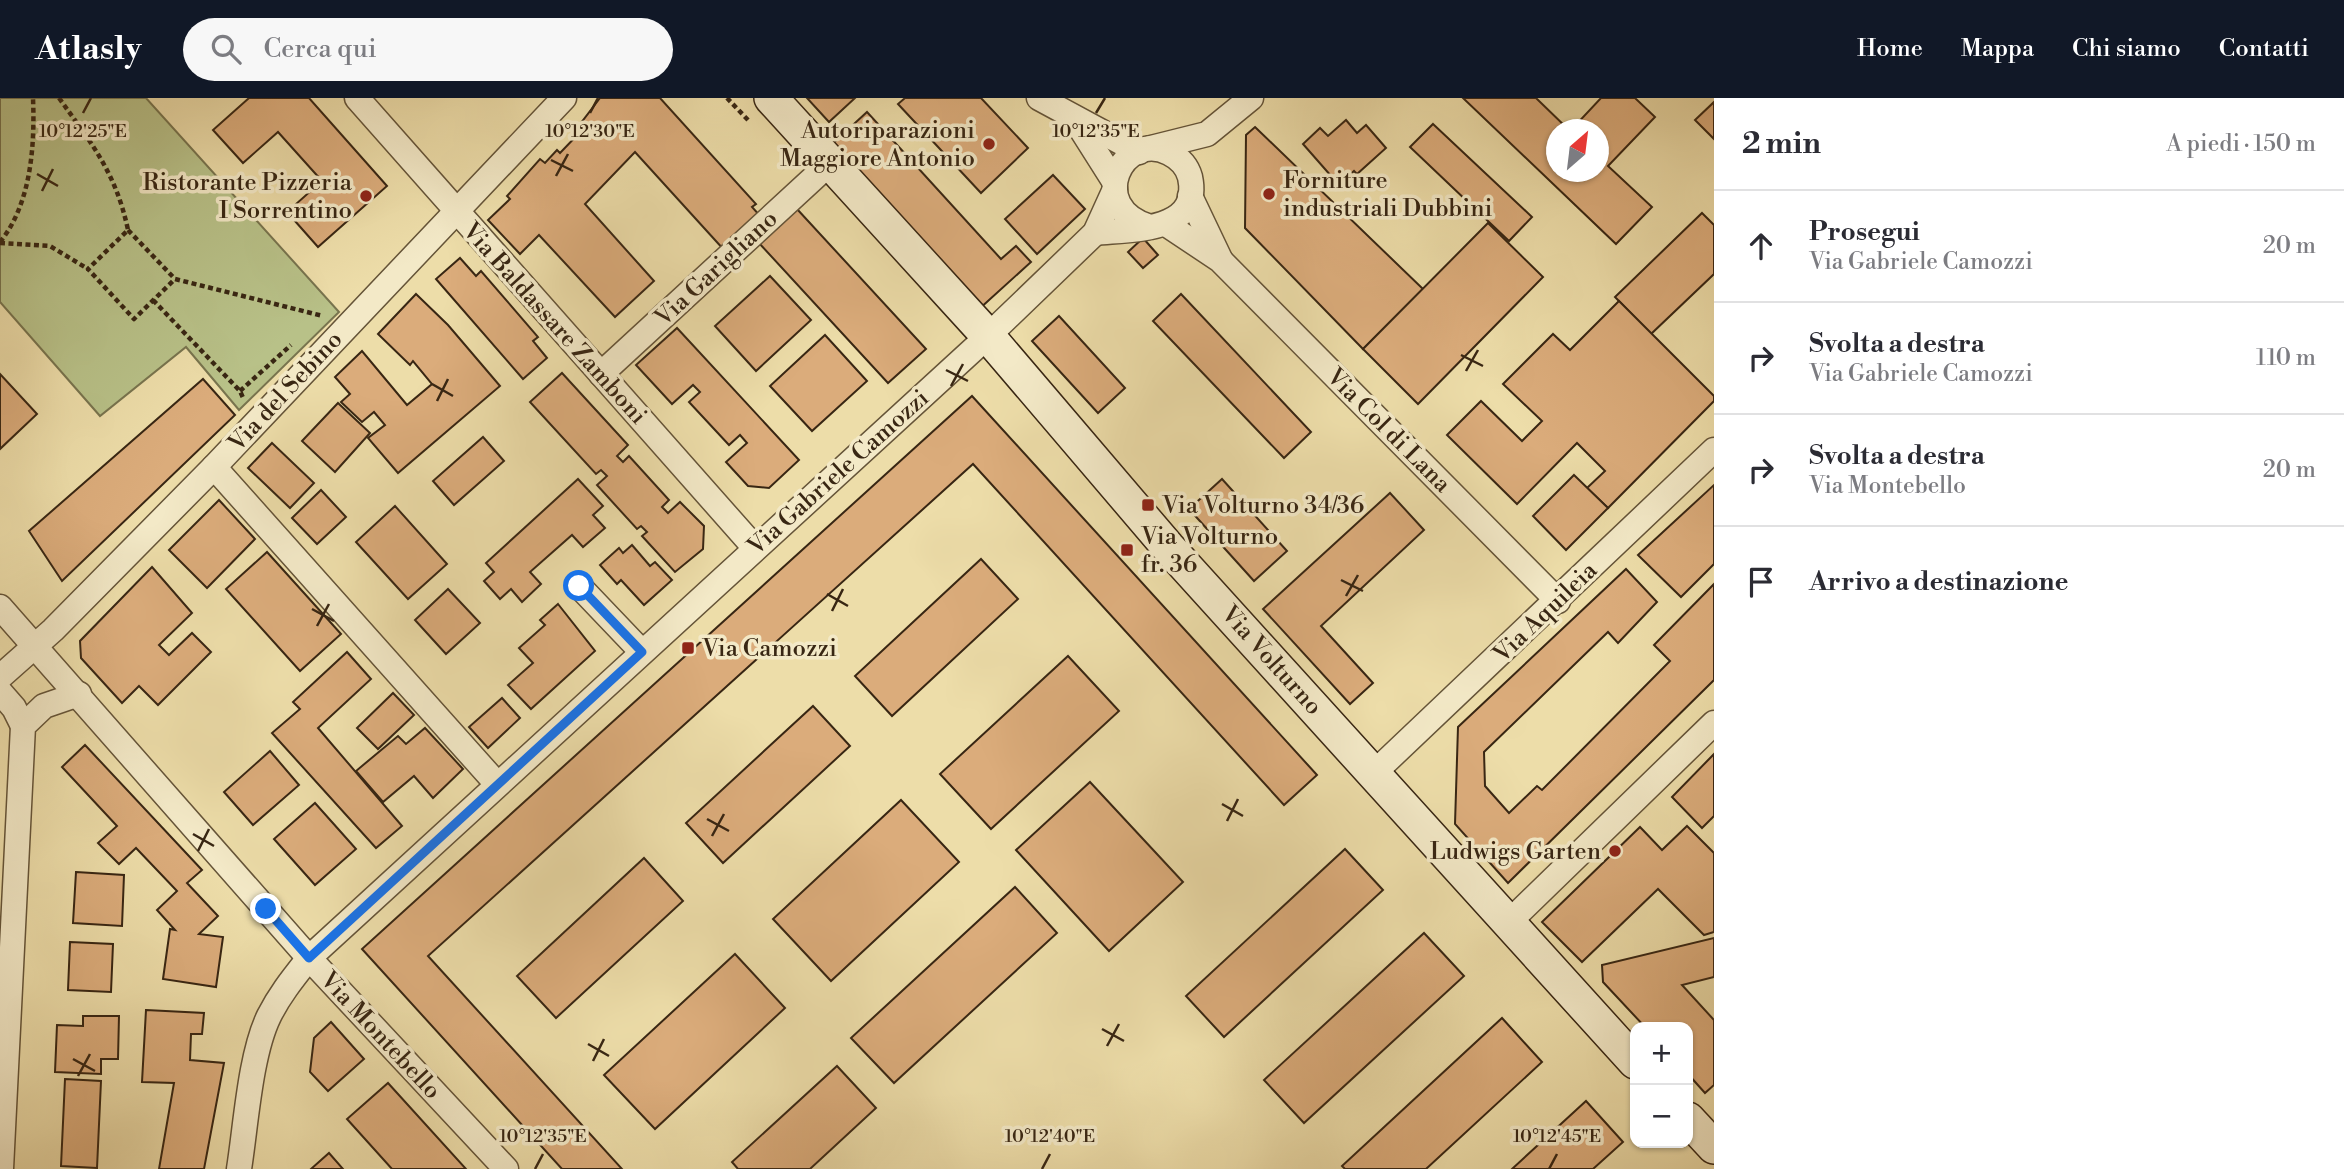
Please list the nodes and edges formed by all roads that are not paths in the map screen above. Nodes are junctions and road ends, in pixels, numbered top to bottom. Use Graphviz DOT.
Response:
graph roads {
  1 [pos="357,98"];
  2 [pos="564,98"];
  3 [pos="771,98"];
  4 [pos="1039,98"];
  5 [pos="1251,98"];
  6 [pos="1075,120"];
  7 [pos="1207,134"];
  8 [pos="1143,151"];
  9 [pos="830,163"];
  10 [pos="1114,185"];
  11 [pos="1191,191"];
  12 [pos="455,211"];
  13 [pos="1158,226"];
  14 [pos="1095,233"];
  15 [pos="1220,260"];
  16 [pos="988,336"];
  17 [pos="601,374"];
  18 [pos="1714,450"];
  19 [pos="214,467"];
  20 [pos="755,548"];
  21 [pos="579,586"];
  22 [pos="1558,601"];
  23 [pos="0,607"];
  24 [pos="36,646"];
  25 [pos="642,652"];
  26 [pos="0,677"];
  27 [pos="0,692"];
  28 [pos="79,694"];
  29 [pos="1714,723"];
  30 [pos="23,726"];
  31 [pos="1375,772"];
  32 [pos="497,784"];
  33 [pos="1507,924"];
  34 [pos="309,958"];
  35 [pos="1630,1057"];
  36 [pos="1693,1124"];
  37 [pos="1714,1147"];
  38 [pos="1,1169"];
  39 [pos="239,1169"];
  40 [pos="506,1169"];
  1 -- 12 [label="street, Via Baldassare Zamboni"];
  2 -- 12 [label="street, Via del Sebino"];
  3 -- 9 [label="street, Via Volturno"];
  4 -- 6 [label="street"];
  5 -- 7 [label="street"];
  6 -- 8 [label="street"];
  6 -- 10 [label="street"];
  7 -- 8 [label="street"];
  7 -- 11 [label="street"];
  8 -- 10 [label="street"];
  8 -- 11 [label="street"];
  9 -- 16 [label="street, Via Volturno"];
  9 -- 17 [label="street, Via Garigliano"];
  10 -- 13 [label="street"];
  10 -- 14 [label="street, Via Gabriele Camozzi"];
  11 -- 13 [label="street"];
  11 -- 15 [label="street, Via Col di Lana"];
  12 -- 17 [label="street, Via Baldassare Zamboni"];
  12 -- 19 [label="street, Via del Sebino"];
  13 -- 14 [label="street"];
  13 -- 15 [label="street, Via Col di Lana"];
  14 -- 16 [label="street, Via Gabriele Camozzi"];
  15 -- 22 [label="street, Via Col di Lana"];
  16 -- 20 [label="street, Via Gabriele Camozzi"];
  16 -- 31 [label="street, Via Volturno"];
  17 -- 20 [label="street, Via Baldassare Zamboni"];
  18 -- 22 [label="street, Via Aquileia"];
  19 -- 24 [label="street, Via del Sebino"];
  19 -- 32 [label="street"];
  20 -- 25 [label="street, Via Gabriele Camozzi"];
  21 -- 25 [label="street"];
  22 -- 31 [label="street, Via Aquileia"];
  23 -- 24 [label="street, Via Montebello"];
  24 -- 26 [label="street, Via del Sebino"];
  24 -- 28 [label="street, Via Montebello"];
  25 -- 32 [label="street, Via Gabriele Camozzi"];
  27 -- 30 [label="street"];
  28 -- 30 [label="street"];
  28 -- 34 [label="street, Via Montebello"];
  29 -- 33 [label="street"];
  30 -- 38 [label="street"];
  31 -- 33 [label="street, Via Volturno"];
  32 -- 34 [label="street, Via Gabriele Camozzi"];
  33 -- 35 [label="street, Via Volturno"];
  34 -- 39 [label="street, Via Gabriele Camozzi"];
  34 -- 40 [label="street, Via Montebello"];
  36 -- 37 [label="street"];
}
